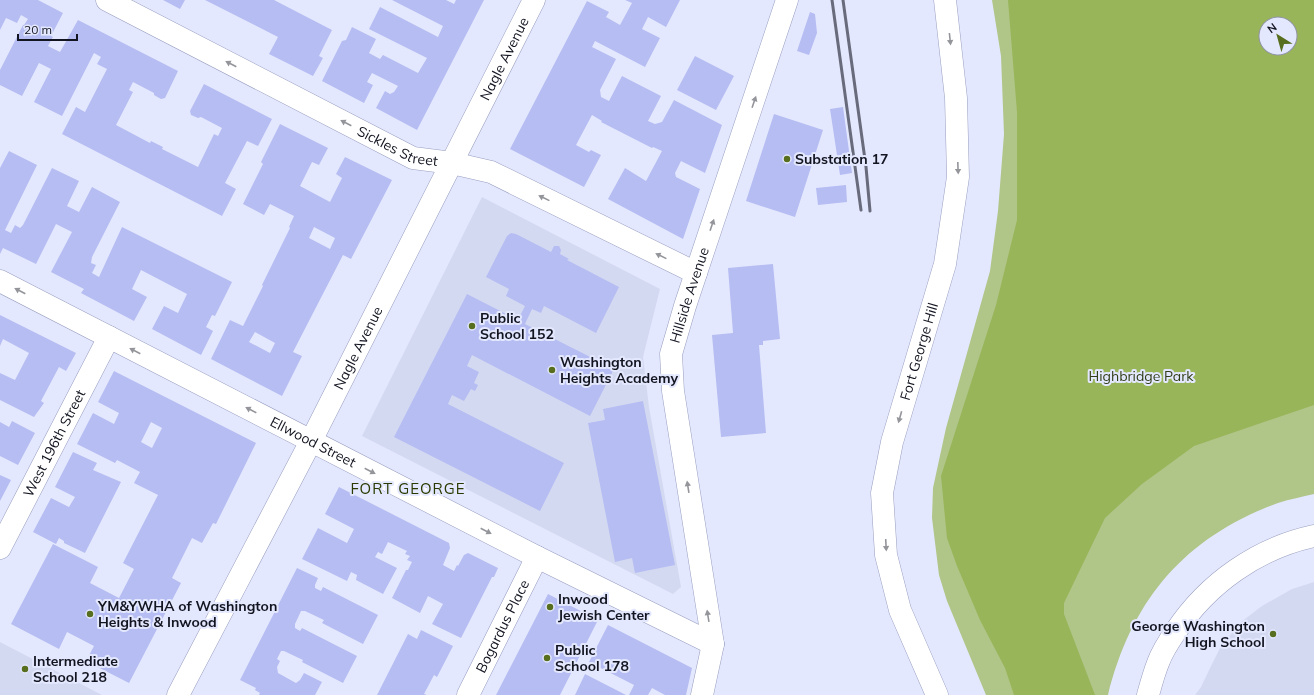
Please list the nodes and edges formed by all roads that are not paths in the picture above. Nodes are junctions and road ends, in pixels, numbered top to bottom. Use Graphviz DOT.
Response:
graph roads {
  1 [pos="107,0"];
  2 [pos="534,0"];
  3 [pos="787,0"];
  4 [pos="945,0"];
  5 [pos="452,163"];
  6 [pos="696,273"];
  7 [pos="0,281"];
  8 [pos="108,337"];
  9 [pos="311,441"];
  10 [pos="1314,536"];
  11 [pos="0,548"];
  12 [pos="537,557"];
  13 [pos="713,644"];
  14 [pos="178,695"];
  15 [pos="468,695"];
  16 [pos="702,695"];
  17 [pos="937,695"];
  18 [pos="1148,695"];
  5 -- 1 [label="street, Sickles Street, one-way"];
  2 -- 5 [label="street, Nagle Avenue"];
  6 -- 3 [label="street, Hillside Avenue, one-way"];
  4 -- 17 [label="street, Fort George Hill, one-way"];
  6 -- 5 [label="street, Sickles Street, one-way"];
  5 -- 9 [label="street, Nagle Avenue"];
  13 -- 6 [label="street, Hillside Avenue, one-way"];
  8 -- 7 [label="street, Ellwood Street, one-way"];
  9 -- 8 [label="street, Ellwood Street, one-way"];
  8 -- 11 [label="street, West 196th Street"];
  9 -- 12 [label="street, Ellwood Street, one-way"];
  9 -- 14 [label="street, Nagle Avenue"];
  10 -- 18 [label="street"];
  12 -- 13 [label="street, Ellwood Street"];
  12 -- 15 [label="street, Bogardus Place"];
  13 -- 16 [label="street, Hillside Avenue"];
}
